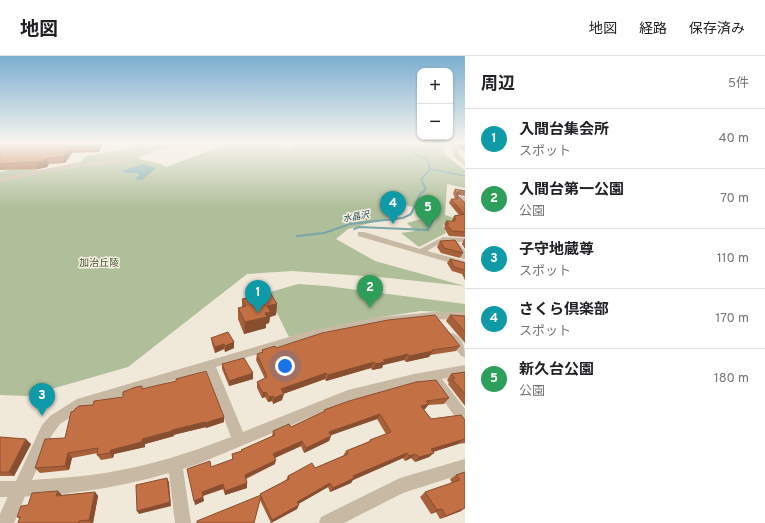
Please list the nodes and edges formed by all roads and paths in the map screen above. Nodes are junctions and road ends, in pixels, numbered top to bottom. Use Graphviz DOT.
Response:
graph roads {
  1 [pos="104,164"];
  2 [pos="0,180"];
  3 [pos="465,199"];
  4 [pos="465,205"];
  5 [pos="361,234"];
  6 [pos="453,239"];
  7 [pos="465,240"];
  8 [pos="421,251"];
  9 [pos="465,256"];
  10 [pos="465,264"];
  11 [pos="434,316"];
  12 [pos="465,316"];
  13 [pos="465,353"];
  14 [pos="209,364"];
  15 [pos="465,370"];
  16 [pos="432,375"];
  17 [pos="465,420"];
  18 [pos="239,440"];
  19 [pos="175,464"];
  20 [pos="465,466"];
  21 [pos="0,489"];
  22 [pos="20,490"];
  23 [pos="5,523"];
  24 [pos="183,523"];
  25 [pos="327,523"];
  1 -- 2 [label="street"];
  3 -- 4 [label="street"];
  5 -- 8 [label="street"];
  6 -- 7 [label="street"];
  6 -- 8 [label="street"];
  6 -- 9 [label="street"];
  8 -- 10 [label="street"];
  11 -- 12 [label="street"];
  11 -- 13 [label="street"];
  11 -- 14 [label="street"];
  14 -- 18 [label="street"];
  14 -- 22 [label="street"];
  15 -- 16 [label="street"];
  16 -- 17 [label="street"];
  16 -- 18 [label="street"];
  18 -- 19 [label="street"];
  19 -- 22 [label="street"];
  19 -- 24 [label="street"];
  20 -- 25 [label="street"];
  21 -- 22 [label="street"];
  22 -- 23 [label="street"];
}
